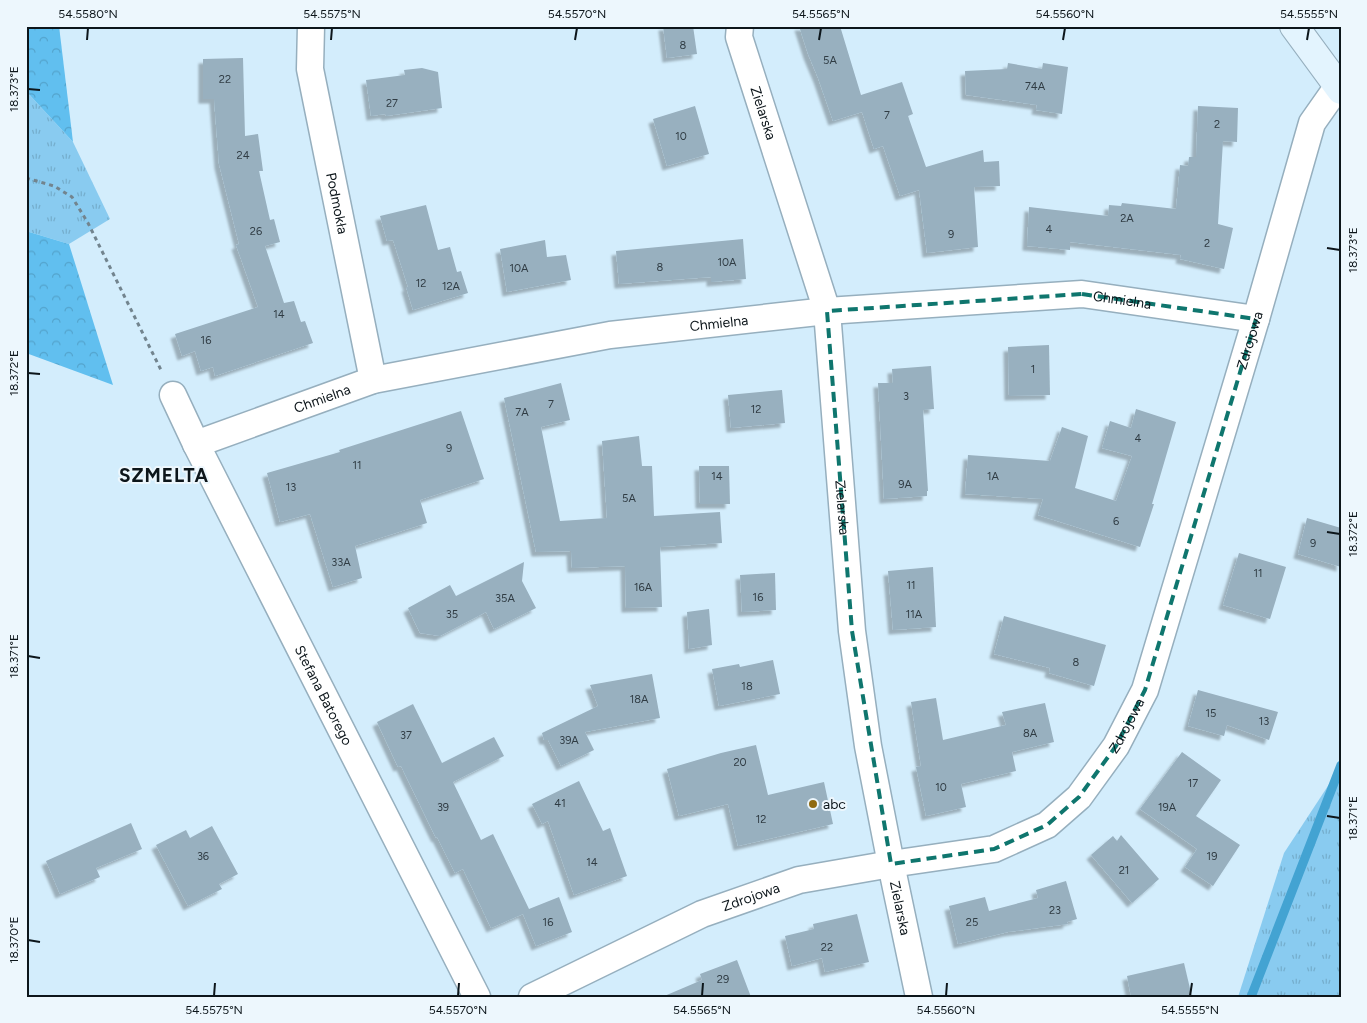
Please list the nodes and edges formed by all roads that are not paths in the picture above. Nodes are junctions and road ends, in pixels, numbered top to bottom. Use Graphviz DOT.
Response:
graph roads {
  1 [pos="311,26"];
  2 [pos="740,26"];
  3 [pos="1294,26"];
  4 [pos="1340,88"];
  5 [pos="827,311"];
  6 [pos="1256,320"];
  7 [pos="373,380"];
  8 [pos="173,394"];
  9 [pos="196,444"];
  10 [pos="891,864"];
  11 [pos="477,997"];
  12 [pos="532,997"];
  13 [pos="920,997"];
  1 -- 7 [label="street, Podmokła"];
  2 -- 5 [label="street, Zielarska"];
  3 -- 4 [label="street"];
  4 -- 6 [label="street, Zdrojowa"];
  5 -- 6 [label="street, Chmielna"];
  5 -- 7 [label="street, Chmielna"];
  5 -- 10 [label="street, Zielarska"];
  6 -- 10 [label="street, Zdrojowa"];
  7 -- 9 [label="street, Chmielna"];
  8 -- 9 [label="street, Stefana Batorego"];
  9 -- 11 [label="street, Stefana Batorego"];
  10 -- 12 [label="street, Zdrojowa"];
  10 -- 13 [label="street, Zielarska"];
}
